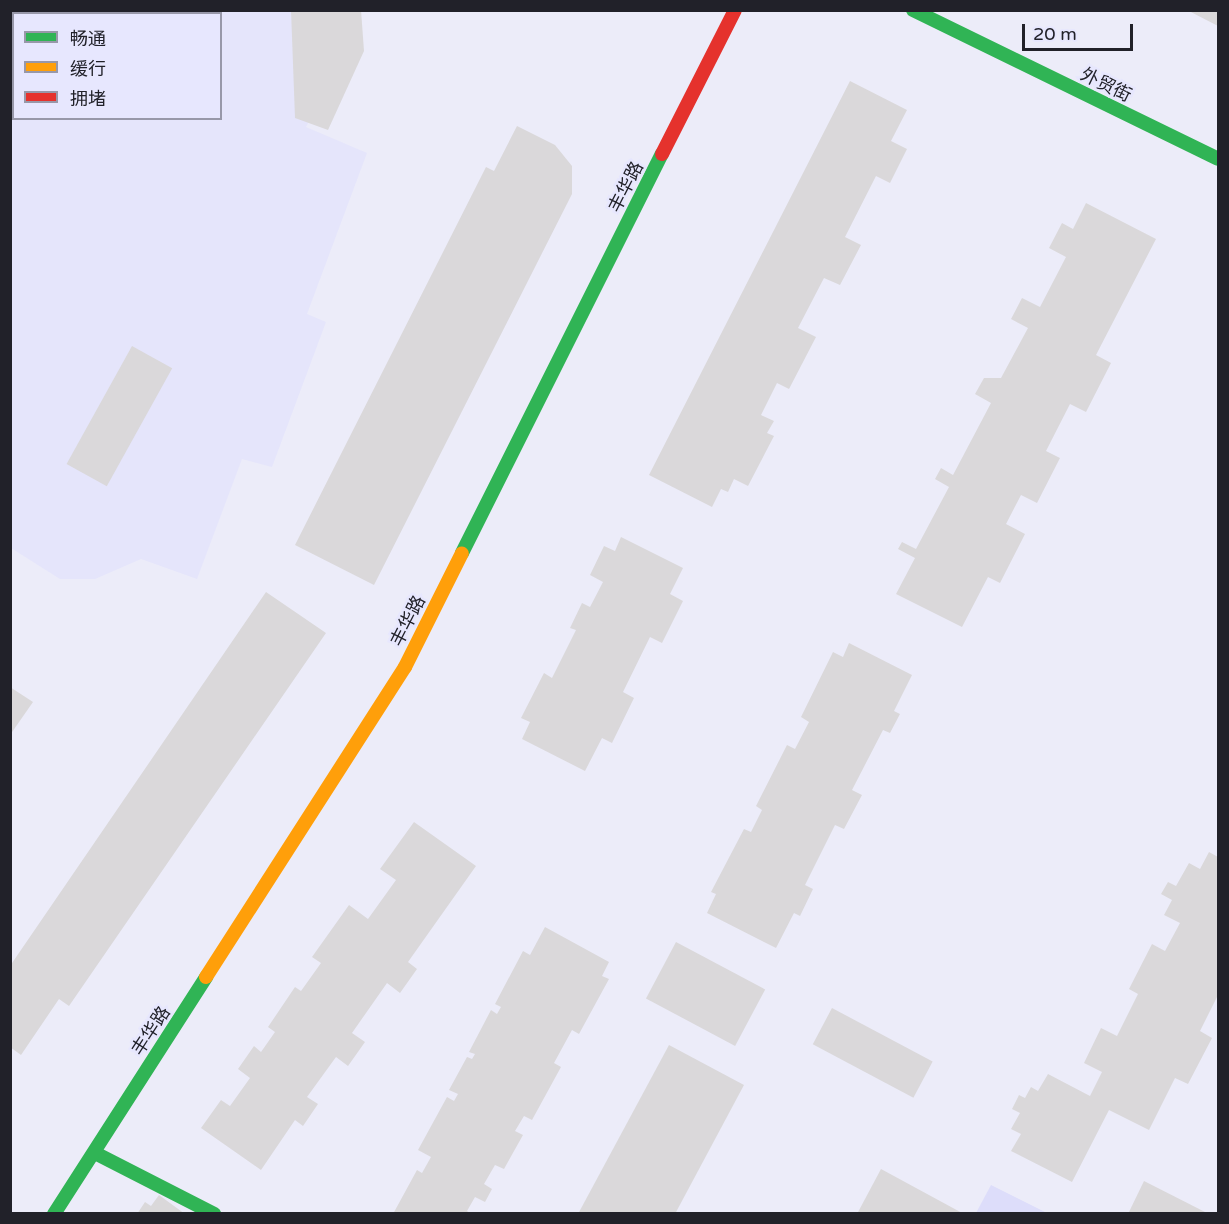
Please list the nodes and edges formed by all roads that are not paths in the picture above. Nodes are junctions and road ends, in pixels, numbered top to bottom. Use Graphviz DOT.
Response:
graph roads {
  1 [pos="735,10"];
  2 [pos="913,10"];
  3 [pos="1218,159"];
  4 [pos="95,1153"];
  5 [pos="54,1214"];
  6 [pos="214,1214"];
  1 -- 4 [label="street, 丰华路"];
  2 -- 3 [label="street, 外贸街"];
  4 -- 5 [label="street, 丰华路"];
  4 -- 6 [label="street"];
}
